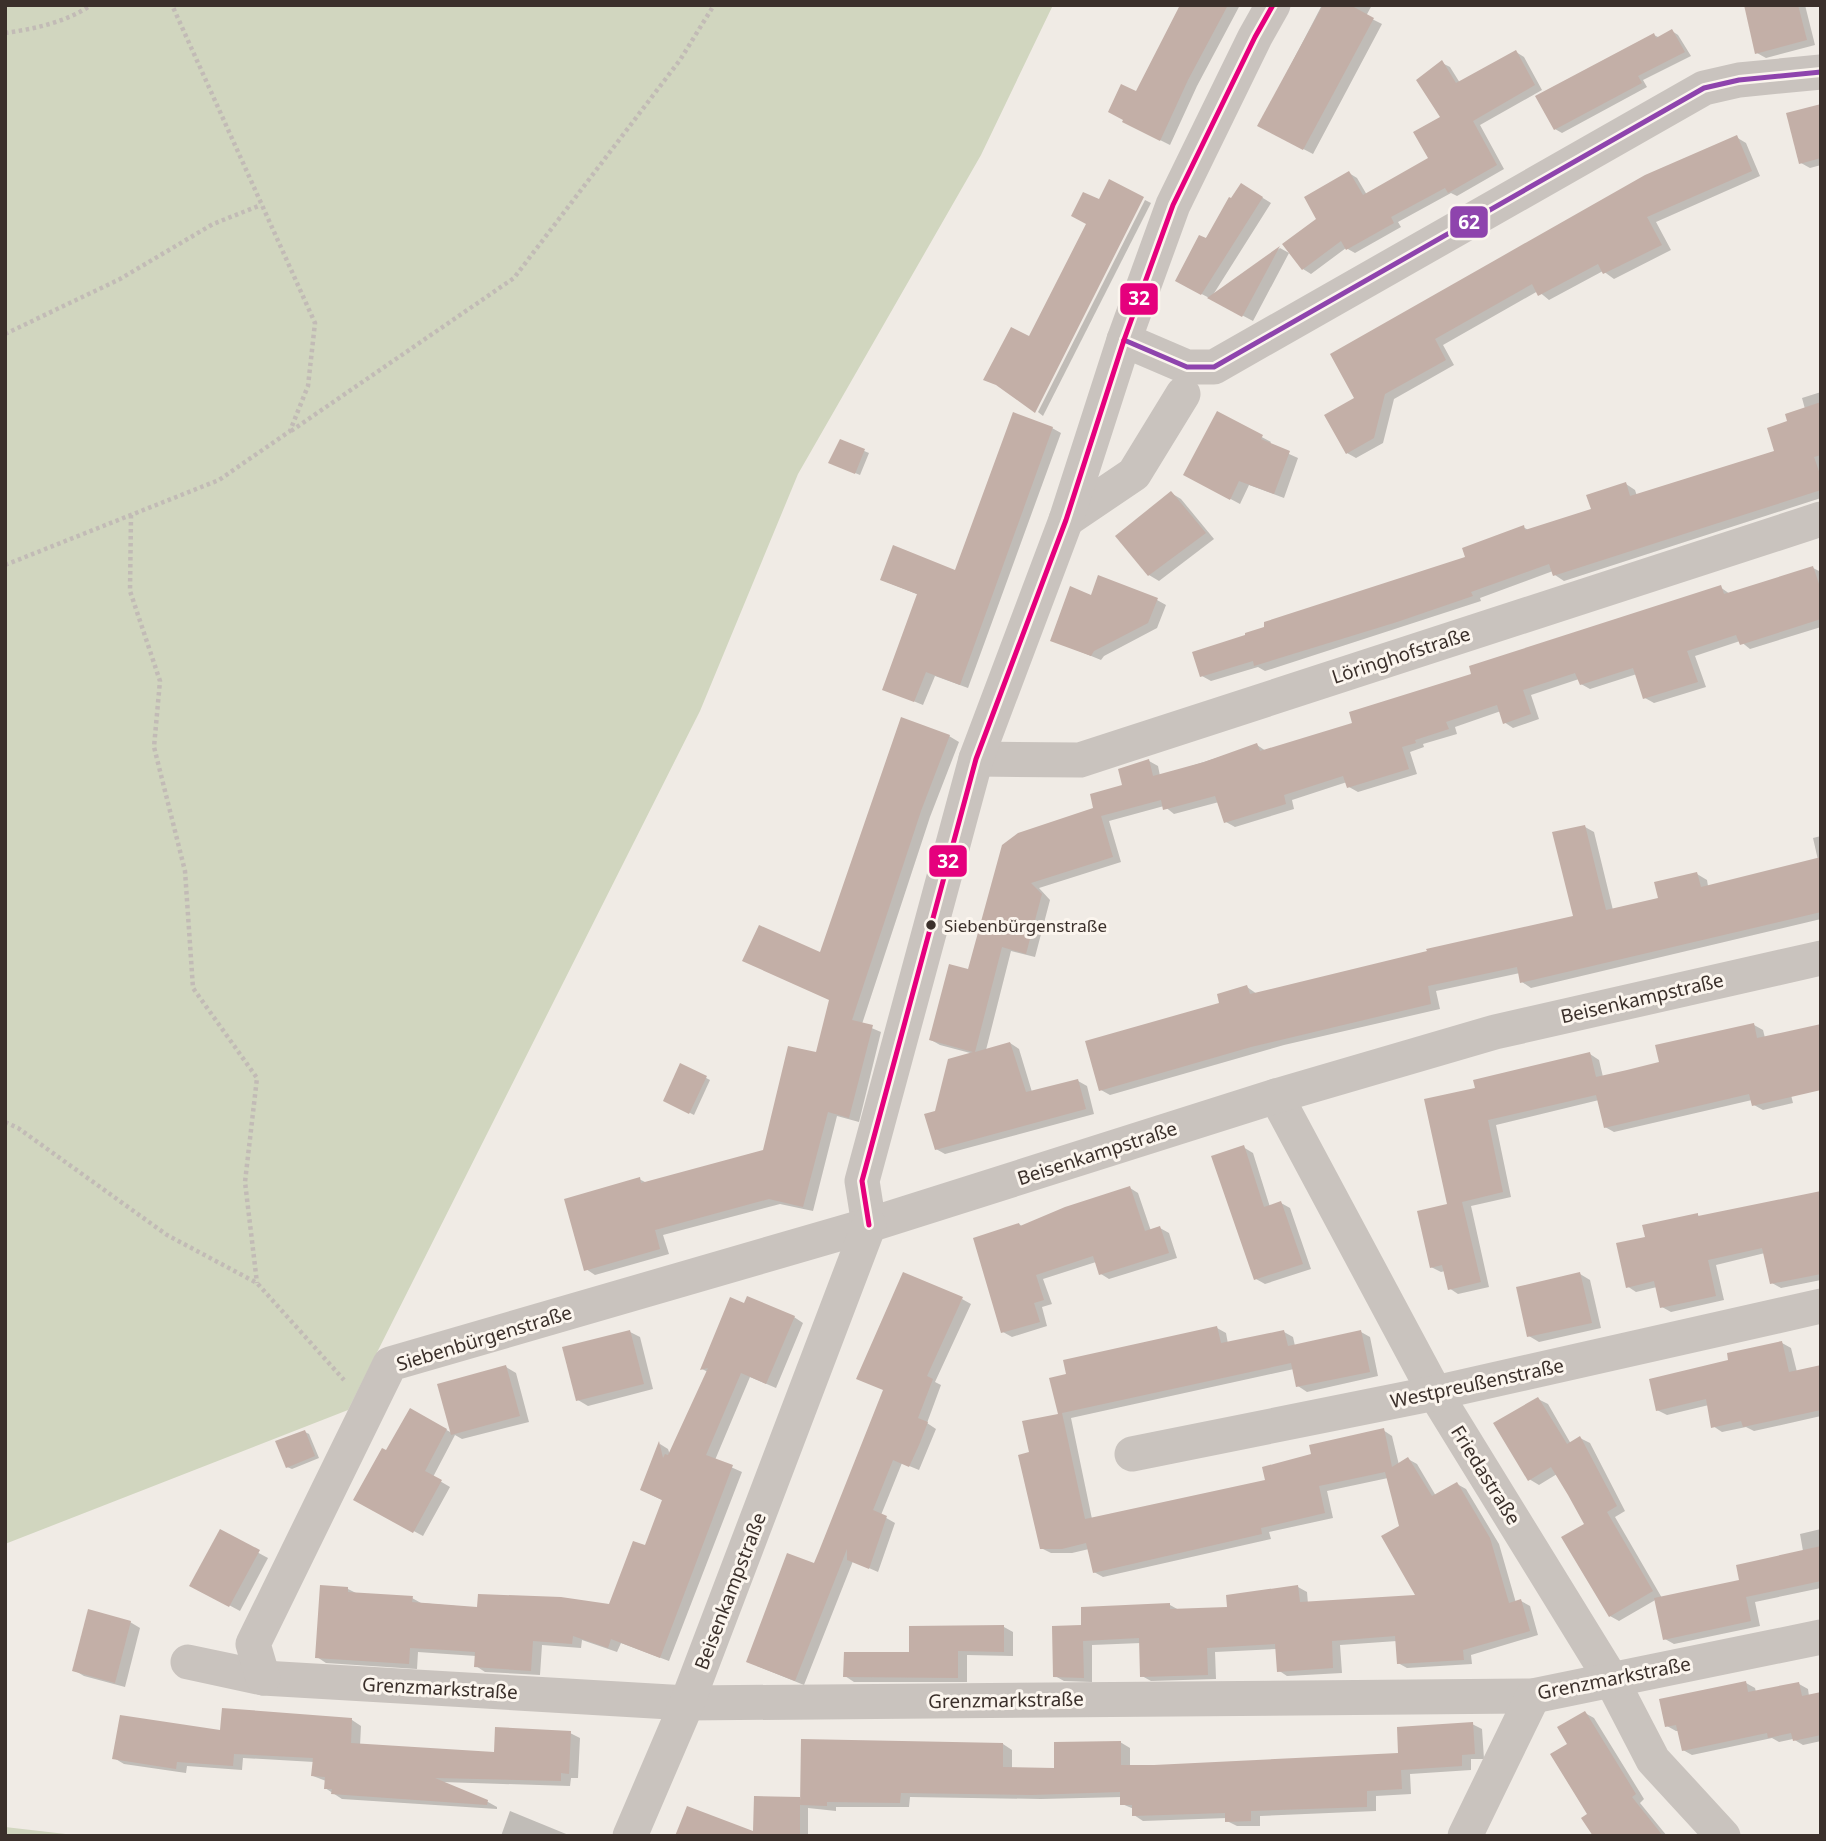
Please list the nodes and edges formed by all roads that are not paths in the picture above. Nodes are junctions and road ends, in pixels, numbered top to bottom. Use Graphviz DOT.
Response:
graph roads {
  1 [pos="1273,5"];
  2 [pos="1821,72"];
  3 [pos="1124,340"];
  4 [pos="1184,394"];
  5 [pos="1821,519"];
  6 [pos="1066,520"];
  7 [pos="976,759"];
  8 [pos="1821,958"];
  9 [pos="1276,1096"];
  10 [pos="869,1225"];
  11 [pos="1821,1306"];
  12 [pos="1435,1393"];
  13 [pos="1132,1454"];
  14 [pos="1821,1637"];
  15 [pos="188,1662"];
  16 [pos="263,1678"];
  17 [pos="1611,1679"];
  18 [pos="1533,1696"];
  19 [pos="687,1703"];
  20 [pos="630,1836"];
  21 [pos="1465,1836"];
  22 [pos="1723,1836"];
  1 -- 3 [label="street"];
  2 -- 3 [label="street"];
  3 -- 6 [label="street"];
  4 -- 6 [label="street"];
  5 -- 7 [label="street, Löringhofstraße"];
  6 -- 7 [label="street"];
  7 -- 10 [label="street"];
  8 -- 9 [label="street, Beisenkampstraße"];
  9 -- 10 [label="street, Beisenkampstraße"];
  9 -- 12 [label="street, Friedastraße"];
  10 -- 16 [label="street, Siebenbürgenstraße"];
  10 -- 19 [label="street, Beisenkampstraße"];
  11 -- 12 [label="street, Westpreußenstraße"];
  12 -- 13 [label="street, Westpreußenstraße"];
  12 -- 17 [label="street, Friedastraße"];
  14 -- 17 [label="street, Grenzmarkstraße"];
  15 -- 16 [label="street, Grenzmarkstraße"];
  16 -- 19 [label="street, Grenzmarkstraße"];
  17 -- 18 [label="street, Grenzmarkstraße"];
  17 -- 22 [label="street, Friedastraße"];
  18 -- 19 [label="street, Grenzmarkstraße"];
  18 -- 21 [label="street"];
  19 -- 20 [label="street, Beisenkampstraße"];
}
